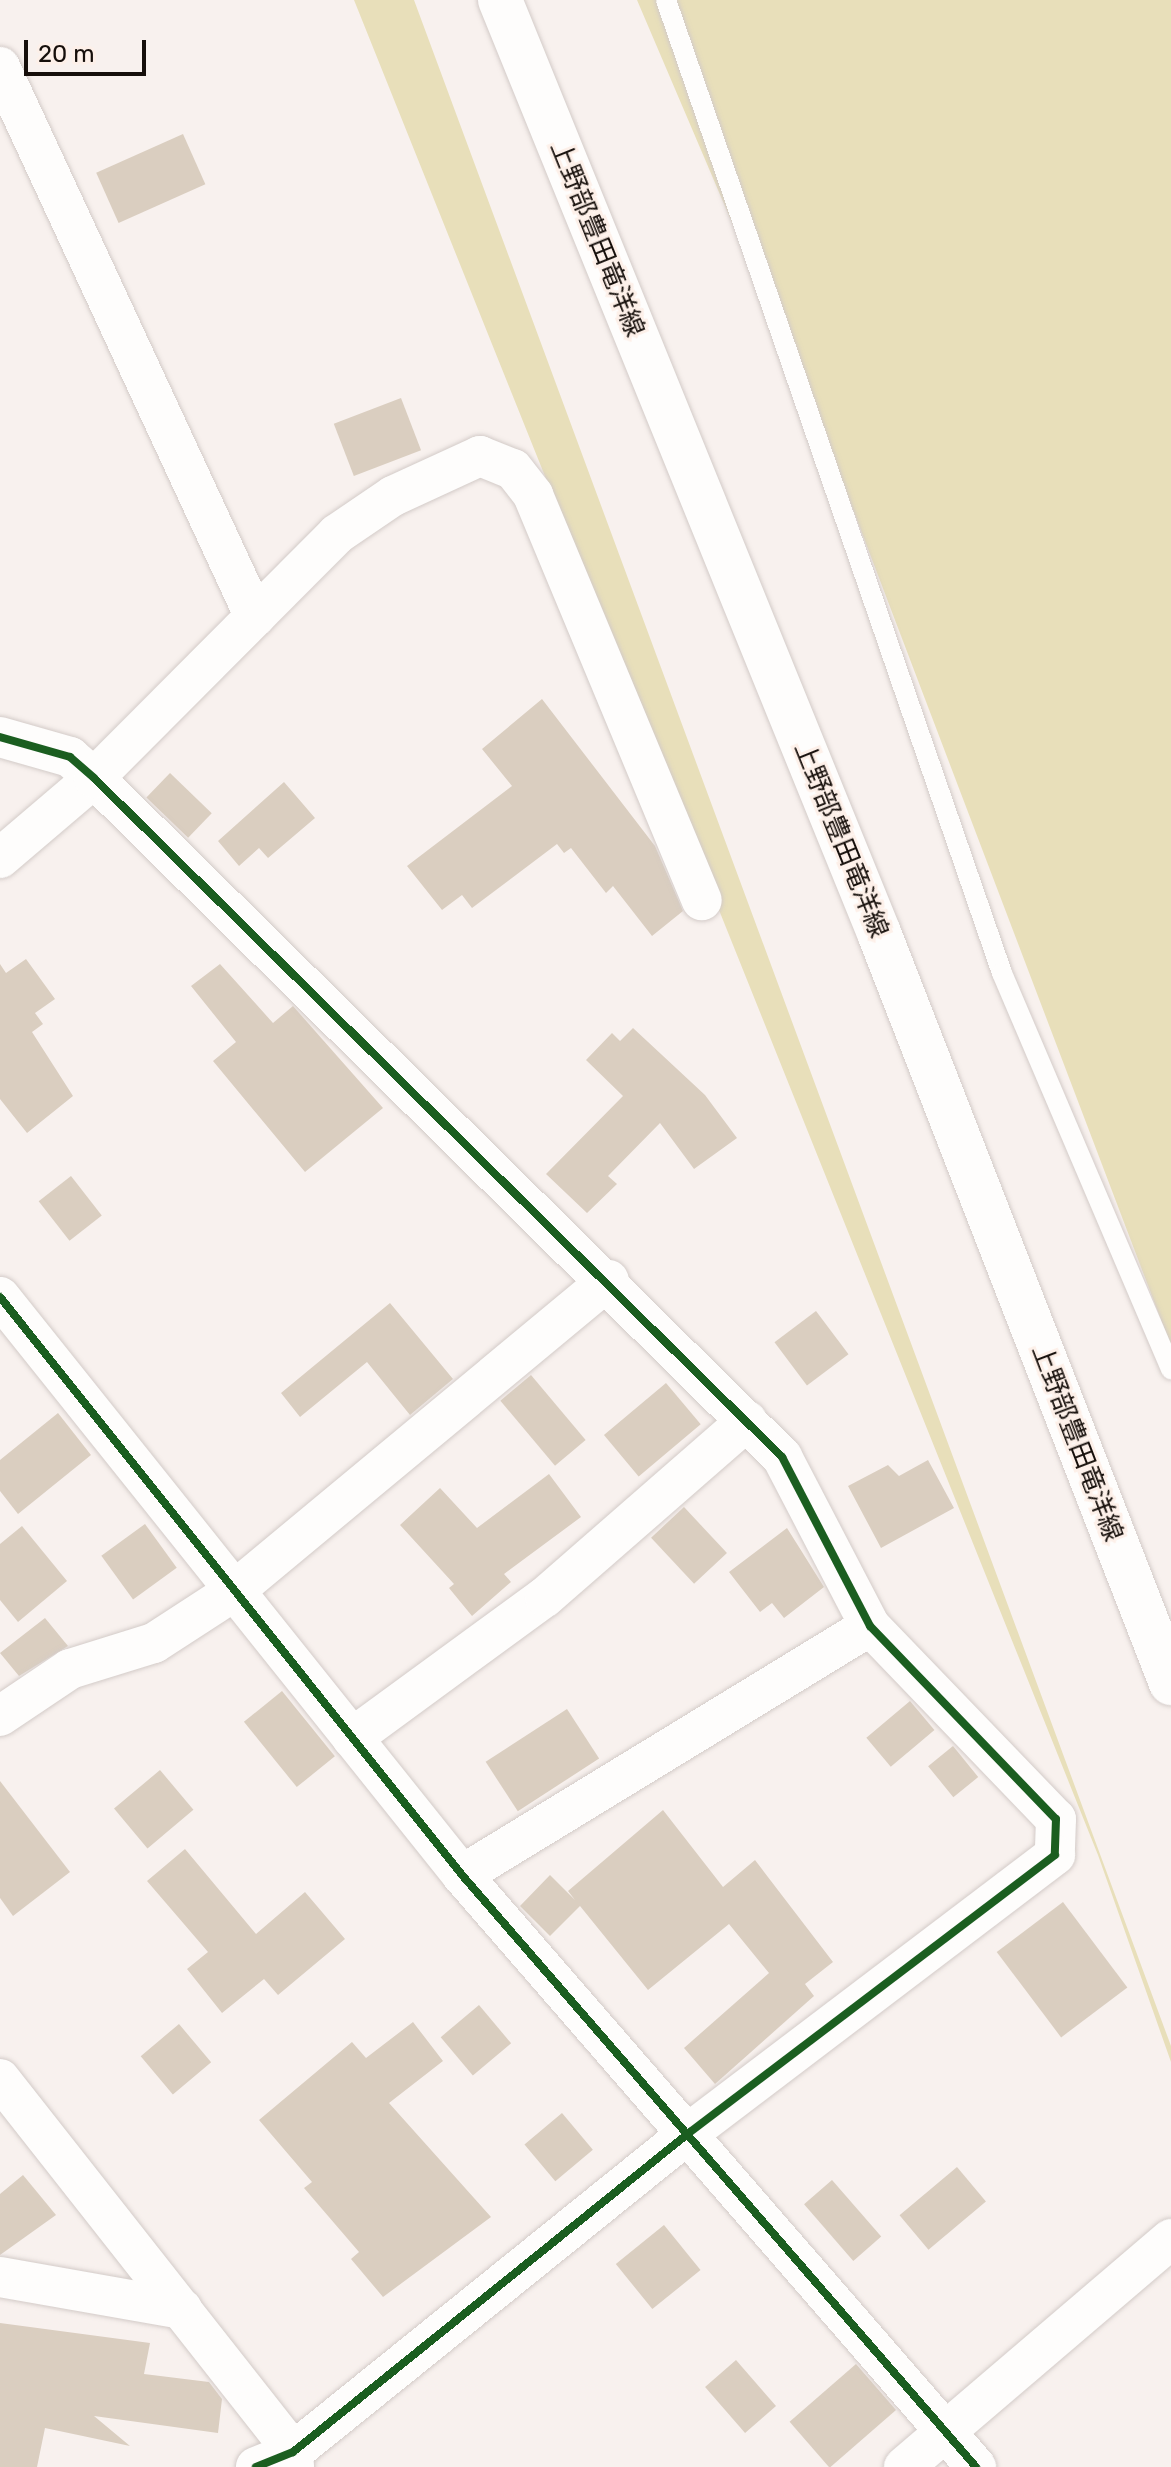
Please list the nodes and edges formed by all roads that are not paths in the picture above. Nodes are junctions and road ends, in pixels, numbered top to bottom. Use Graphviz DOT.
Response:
graph roads {
  1 [pos="500,0"];
  2 [pos="666,0"];
  3 [pos="0,67"];
  4 [pos="255,617"];
  5 [pos="0,737"];
  6 [pos="94,778"];
  7 [pos="0,858"];
  8 [pos="702,900"];
  9 [pos="609,1280"];
  10 [pos="0,1297"];
  11 [pos="1171,1370"];
  12 [pos="747,1421"];
  13 [pos="234,1591"];
  14 [pos="870,1626"];
  15 [pos="1171,1683"];
  16 [pos="0,1716"];
  17 [pos="352,1738"];
  18 [pos="462,1875"];
  19 [pos="0,2079"];
  20 [pos="690,2132"];
  21 [pos="1171,2239"];
  22 [pos="0,2277"];
  23 [pos="182,2309"];
  24 [pos="946,2431"];
  25 [pos="294,2460"];
  26 [pos="256,2467"];
  27 [pos="904,2467"];
  28 [pos="976,2467"];
  1 -- 15 [label="main road, 上野部豊田竜洋線"];
  2 -- 11 [label="lane"];
  3 -- 4 [label="street"];
  4 -- 6 [label="street"];
  4 -- 8 [label="street"];
  5 -- 6 [label="street"];
  6 -- 7 [label="street"];
  6 -- 9 [label="street"];
  9 -- 12 [label="street"];
  9 -- 13 [label="street"];
  10 -- 13 [label="street"];
  12 -- 14 [label="street"];
  12 -- 17 [label="street"];
  13 -- 16 [label="street"];
  13 -- 17 [label="street"];
  14 -- 18 [label="street"];
  14 -- 20 [label="street"];
  17 -- 18 [label="street"];
  18 -- 20 [label="street"];
  19 -- 23 [label="street"];
  20 -- 24 [label="street"];
  20 -- 25 [label="street"];
  21 -- 24 [label="street"];
  22 -- 23 [label="street"];
  23 -- 25 [label="street"];
  24 -- 27 [label="street"];
  24 -- 28 [label="street"];
  25 -- 26 [label="street"];
}
